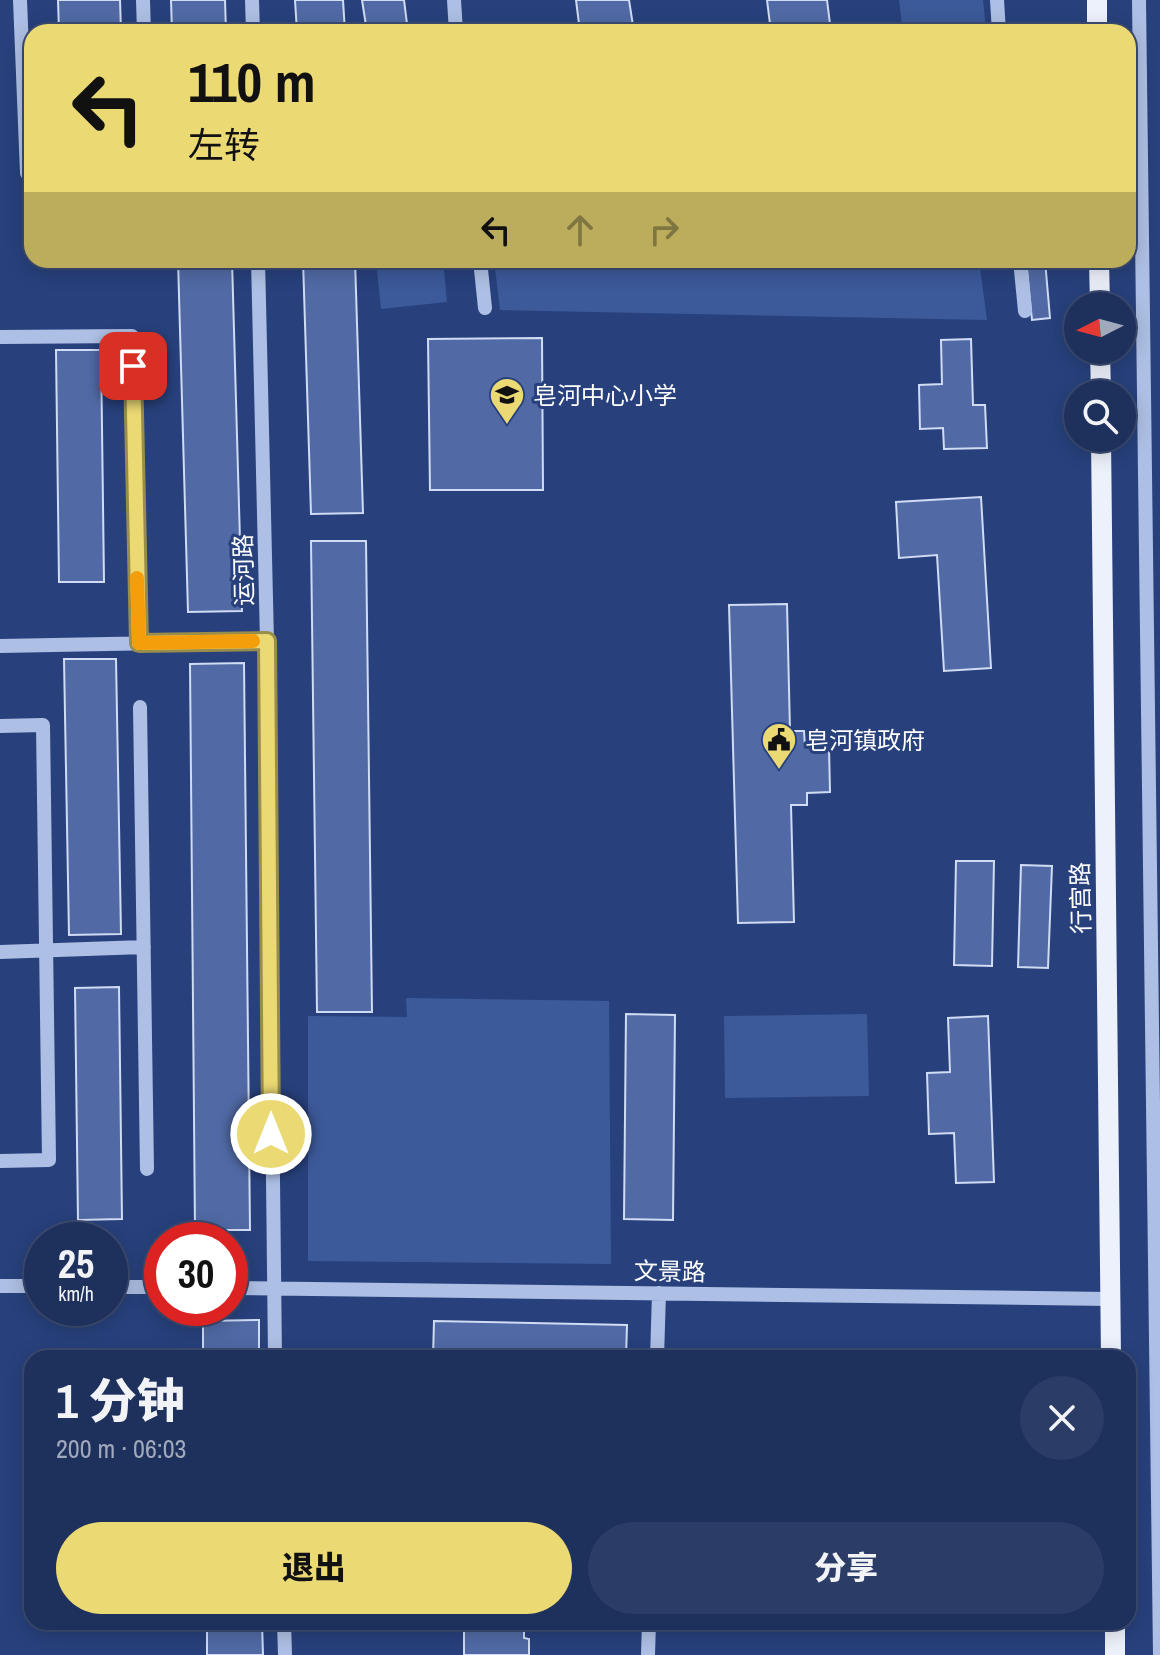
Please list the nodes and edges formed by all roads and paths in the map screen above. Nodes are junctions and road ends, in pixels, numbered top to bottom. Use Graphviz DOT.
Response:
graph roads {
  1 [pos="20,0"];
  2 [pos="143,0"];
  3 [pos="252,0"];
  4 [pos="454,0"];
  5 [pos="997,0"];
  6 [pos="1097,0"];
  7 [pos="1139,0"];
  8 [pos="144,24"];
  9 [pos="253,24"];
  10 [pos="456,24"];
  11 [pos="998,24"];
  12 [pos="1097,24"];
  13 [pos="24,99"];
  14 [pos="258,268"];
  15 [pos="481,268"];
  16 [pos="1021,268"];
  17 [pos="1099,268"];
  18 [pos="1100,292"];
  19 [pos="485,308"];
  20 [pos="1025,311"];
  21 [pos="0,337"];
  22 [pos="1101,452"];
  23 [pos="267,641"];
  24 [pos="139,643"];
  25 [pos="0,646"];
  26 [pos="140,707"];
  27 [pos="0,726"];
  28 [pos="144,947"];
  29 [pos="46,950"];
  30 [pos="0,952"];
  31 [pos="0,1161"];
  32 [pos="147,1169"];
  33 [pos="0,1286"];
  34 [pos="24,1286"];
  35 [pos="248,1288"];
  36 [pos="273,1288"];
  37 [pos="659,1293"];
  38 [pos="1110,1299"];
  39 [pos="275,1350"];
  40 [pos="657,1350"];
  41 [pos="1111,1350"];
  42 [pos="284,1630"];
  43 [pos="649,1630"];
  44 [pos="1115,1630"];
  45 [pos="285,1655"];
  46 [pos="648,1655"];
  47 [pos="1115,1655"];
  48 [pos="1160,1655"];
  1 -- 13 [label="street"];
  2 -- 8 [label="street"];
  3 -- 9 [label="street"];
  4 -- 10 [label="street"];
  5 -- 11 [label="street"];
  6 -- 12 [label="main road"];
  7 -- 48 [label="street"];
  14 -- 23 [label="street, 运河路"];
  15 -- 19 [label="street"];
  16 -- 20 [label="street"];
  17 -- 18 [label="main road"];
  21 -- 24 [label="street"];
  22 -- 38 [label="main road, 行宫路"];
  23 -- 24 [label="street"];
  23 -- 36 [label="street, 运河路"];
  24 -- 25 [label="street"];
  26 -- 28 [label="street"];
  27 -- 29 [label="street"];
  28 -- 29 [label="street"];
  28 -- 32 [label="street"];
  29 -- 30 [label="street"];
  29 -- 31 [label="street"];
  33 -- 34 [label="street"];
  35 -- 36 [label="street, 文景路"];
  36 -- 37 [label="street, 文景路"];
  36 -- 39 [label="street, 运河路"];
  37 -- 38 [label="street, 文景路"];
  37 -- 40 [label="street"];
  38 -- 41 [label="main road, 行宫路"];
  42 -- 45 [label="street"];
  43 -- 46 [label="street"];
  44 -- 47 [label="main road"];
}
